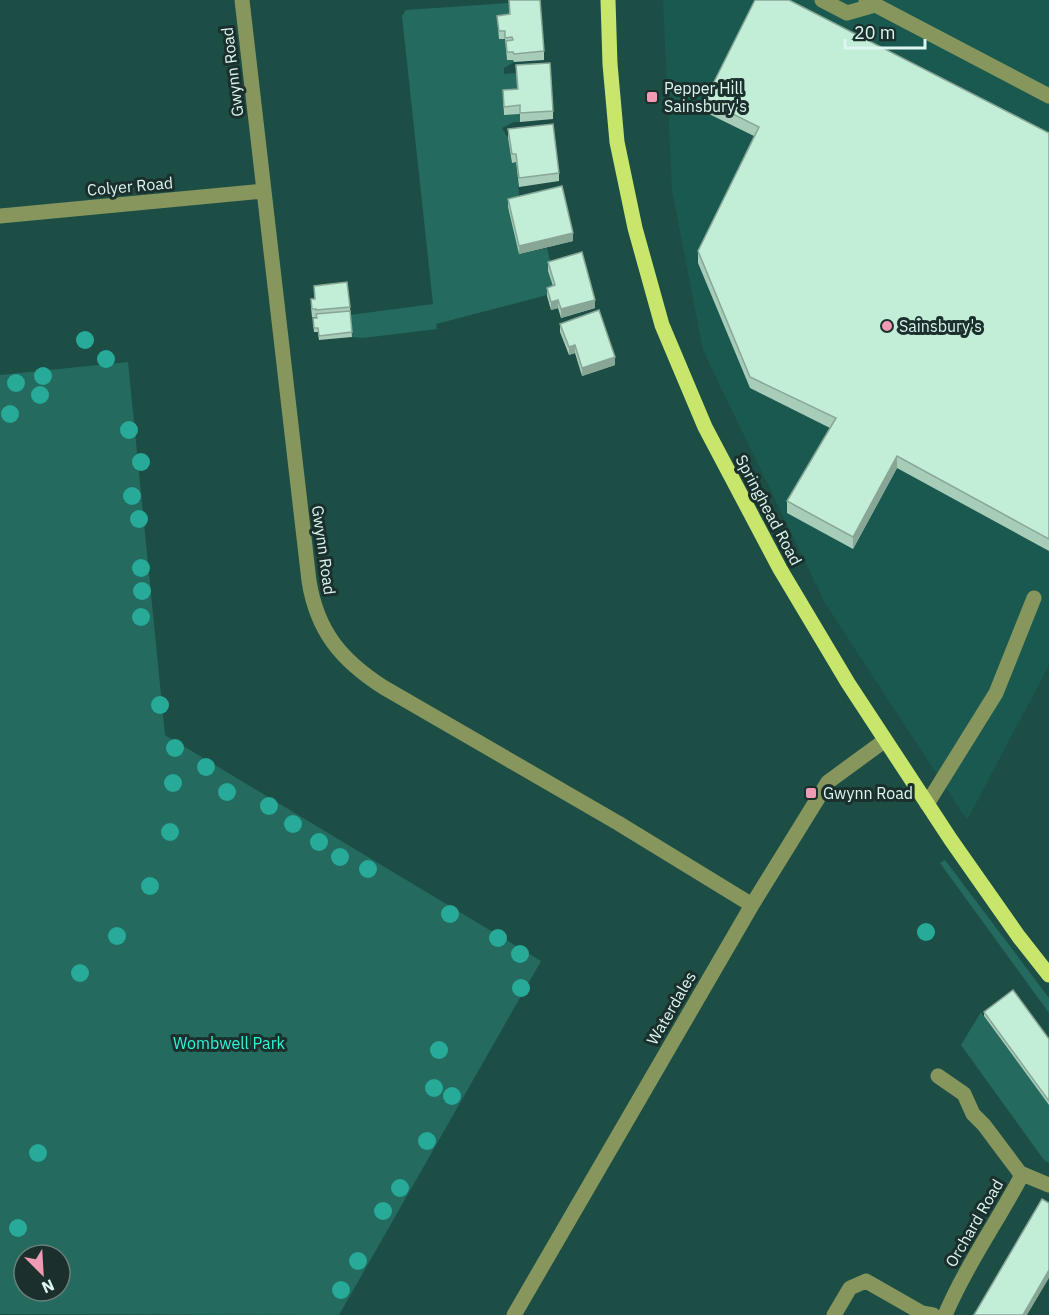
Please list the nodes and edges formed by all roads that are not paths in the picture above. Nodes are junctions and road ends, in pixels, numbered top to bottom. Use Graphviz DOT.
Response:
graph roads {
  1 [pos="242,0"];
  2 [pos="608,0"];
  3 [pos="822,0"];
  4 [pos="870,2"];
  5 [pos="1049,96"];
  6 [pos="263,191"];
  7 [pos="0,216"];
  8 [pos="1034,598"];
  9 [pos="885,741"];
  10 [pos="927,804"];
  11 [pos="752,905"];
  12 [pos="1049,975"];
  13 [pos="938,1076"];
  14 [pos="1022,1175"];
  15 [pos="1049,1185"];
  16 [pos="514,1315"];
  17 [pos="834,1315"];
  18 [pos="933,1315"];
  19 [pos="945,1315"];
  1 -- 6 [label="street, Gwynn Road"];
  2 -- 9 [label="main road, Springhead Road"];
  3 -- 4 [label="street"];
  4 -- 5 [label="street"];
  6 -- 7 [label="street, Colyer Road"];
  6 -- 11 [label="street, Gwynn Road"];
  8 -- 10 [label="street"];
  9 -- 10 [label="main road, Springhead Road"];
  9 -- 11 [label="street, Waterdales"];
  10 -- 12 [label="main road, Springhead Road"];
  11 -- 16 [label="street, Waterdales"];
  13 -- 14 [label="street"];
  14 -- 15 [label="street, Orchard Road"];
  14 -- 19 [label="street, Orchard Road"];
  17 -- 18 [label="street"];
}
